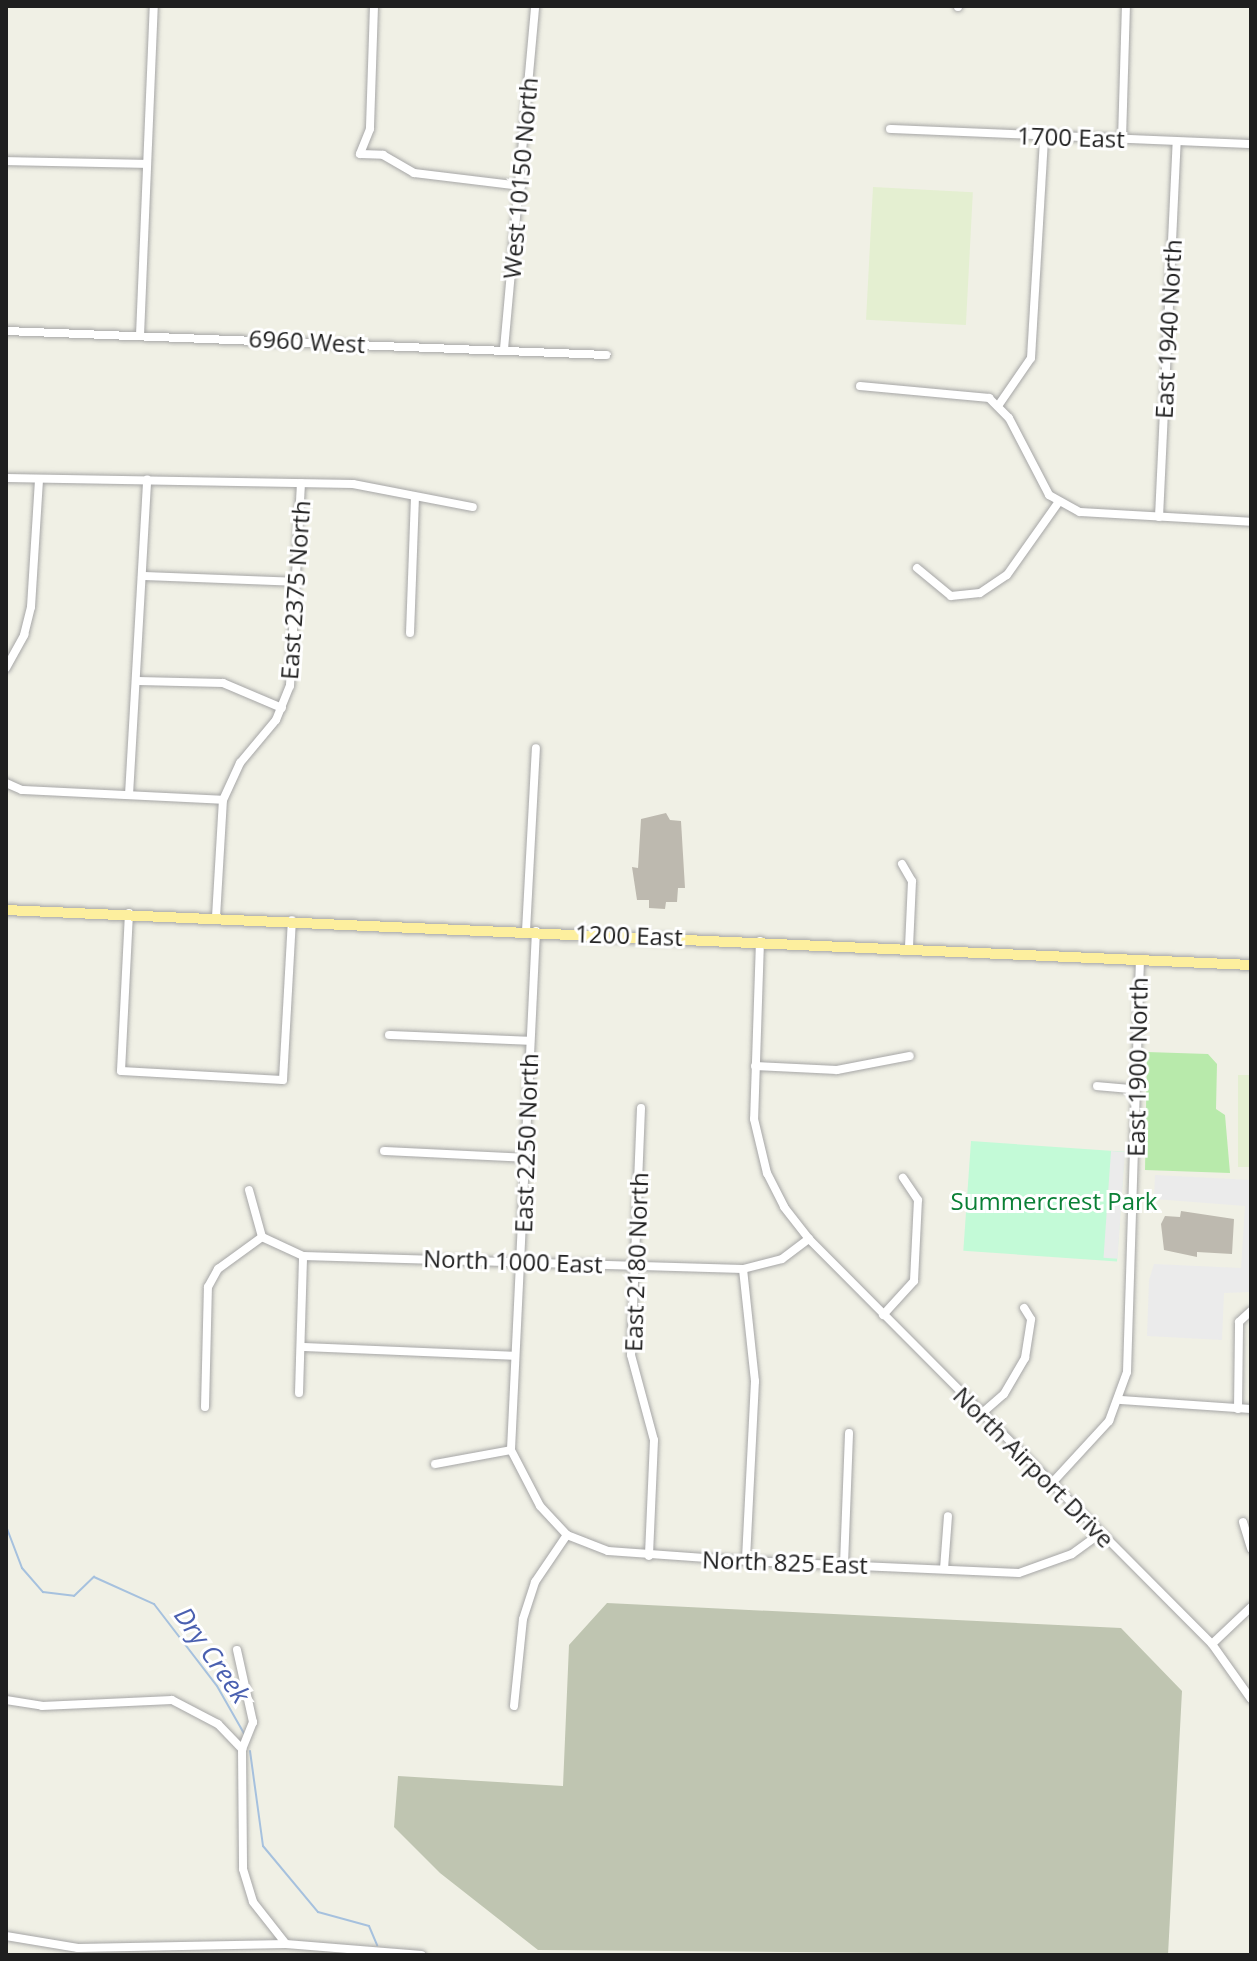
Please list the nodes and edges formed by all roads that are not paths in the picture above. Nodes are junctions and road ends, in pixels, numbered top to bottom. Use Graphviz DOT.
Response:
graph roads {
  1 [pos="154,6"];
  2 [pos="374,6"];
  3 [pos="535,6"];
  4 [pos="1126,6"];
  5 [pos="890,129"];
  6 [pos="1044,136"];
  7 [pos="1122,139"];
  8 [pos="1177,141"];
  9 [pos="1251,144"];
  10 [pos="6,161"];
  11 [pos="147,164"];
  12 [pos="521,186"];
  13 [pos="6,331"];
  14 [pos="140,335"];
  15 [pos="504,349"];
  16 [pos="607,355"];
  17 [pos="860,386"];
  18 [pos="998,406"];
  19 [pos="6,478"];
  20 [pos="39,479"];
  21 [pos="147,480"];
  22 [pos="301,483"];
  23 [pos="415,499"];
  24 [pos="1058,503"];
  25 [pos="473,507"];
  26 [pos="1159,517"];
  27 [pos="1251,522"];
  28 [pos="917,568"];
  29 [pos="142,576"];
  30 [pos="296,582"];
  31 [pos="410,633"];
  32 [pos="6,668"];
  33 [pos="138,681"];
  34 [pos="282,708"];
  35 [pos="536,748"];
  36 [pos="6,783"];
  37 [pos="129,795"];
  38 [pos="223,800"];
  39 [pos="902,864"];
  40 [pos="6,910"];
  41 [pos="129,913"];
  42 [pos="216,917"];
  43 [pos="292,920"];
  44 [pos="531,931"];
  45 [pos="760,940"];
  46 [pos="909,947"];
  47 [pos="1140,959"];
  48 [pos="1251,965"];
  49 [pos="389,1035"];
  50 [pos="530,1041"];
  51 [pos="910,1056"];
  52 [pos="755,1066"];
  53 [pos="1097,1086"];
  54 [pos="1135,1089"];
  55 [pos="641,1108"];
  56 [pos="384,1151"];
  57 [pos="525,1158"];
  58 [pos="903,1178"];
  59 [pos="249,1190"];
  60 [pos="262,1237"];
  61 [pos="809,1239"];
  62 [pos="303,1256"];
  63 [pos="521,1260"];
  64 [pos="636,1265"];
  65 [pos="743,1269"];
  66 [pos="1024,1308"];
  67 [pos="1251,1311"];
  68 [pos="883,1315"];
  69 [pos="302,1347"];
  70 [pos="515,1356"];
  71 [pos="299,1393"];
  72 [pos="1121,1400"];
  73 [pos="205,1407"];
  74 [pos="1238,1409"];
  75 [pos="1251,1409"];
  76 [pos="981,1414"];
  77 [pos="849,1433"];
  78 [pos="511,1450"];
  79 [pos="435,1464"];
  80 [pos="1051,1484"];
  81 [pos="948,1516"];
  82 [pos="1243,1522"];
  83 [pos="1100,1534"];
  84 [pos="567,1535"];
  85 [pos="1251,1549"];
  86 [pos="649,1556"];
  87 [pos="746,1561"];
  88 [pos="844,1564"];
  89 [pos="944,1569"];
  90 [pos="1251,1607"];
  91 [pos="1212,1644"];
  92 [pos="237,1650"];
  93 [pos="1251,1699"];
  94 [pos="6,1700"];
  95 [pos="514,1706"];
  96 [pos="242,1749"];
  97 [pos="6,1936"];
  98 [pos="282,1944"];
  99 [pos="278,1955"];
  100 [pos="422,1955"];
  1 -- 11 [label="street"];
  2 -- 12 [label="street"];
  3 -- 12 [label="street, West 10150 North"];
  4 -- 7 [label="street"];
  5 -- 6 [label="street, 1700 East"];
  6 -- 7 [label="street, 1700 East"];
  6 -- 18 [label="street"];
  7 -- 8 [label="street, 1700 East"];
  8 -- 9 [label="street, 1700 East"];
  8 -- 26 [label="street, East 1940 North"];
  10 -- 11 [label="street"];
  11 -- 14 [label="street"];
  12 -- 15 [label="street, West 10150 North"];
  13 -- 14 [label="street, 6960 West"];
  14 -- 15 [label="street, 6960 West"];
  15 -- 16 [label="street, 6960 West"];
  17 -- 18 [label="street"];
  18 -- 24 [label="street"];
  19 -- 20 [label="street"];
  20 -- 21 [label="street"];
  20 -- 32 [label="street"];
  21 -- 22 [label="street"];
  21 -- 29 [label="street"];
  22 -- 23 [label="street"];
  22 -- 30 [label="street, East 2375 North"];
  23 -- 25 [label="street"];
  23 -- 31 [label="street"];
  24 -- 26 [label="street"];
  24 -- 28 [label="street"];
  26 -- 27 [label="street"];
  29 -- 30 [label="street"];
  29 -- 33 [label="street"];
  30 -- 34 [label="street, East 2375 North"];
  33 -- 34 [label="street"];
  33 -- 37 [label="street"];
  34 -- 38 [label="street, East 2375 North"];
  35 -- 44 [label="street, East 2250 North"];
  36 -- 37 [label="street"];
  37 -- 38 [label="street"];
  38 -- 42 [label="street, East 2375 North"];
  39 -- 46 [label="street"];
  40 -- 41 [label="main road, 1200 East"];
  41 -- 42 [label="main road, 1200 East"];
  41 -- 43 [label="street"];
  42 -- 43 [label="main road, 1200 East"];
  43 -- 44 [label="main road, 1200 East"];
  44 -- 45 [label="main road, 1200 East"];
  44 -- 50 [label="street, East 2250 North"];
  45 -- 46 [label="main road, 1200 East"];
  45 -- 52 [label="street, North Airport Drive"];
  46 -- 47 [label="main road, 1200 East"];
  47 -- 48 [label="main road, 1200 East"];
  47 -- 54 [label="street, East 1900 North"];
  49 -- 50 [label="street"];
  50 -- 57 [label="street, East 2250 North"];
  51 -- 52 [label="street"];
  52 -- 61 [label="street, North Airport Drive"];
  53 -- 54 [label="street"];
  54 -- 72 [label="street, East 1900 North"];
  55 -- 64 [label="street, East 2180 North"];
  56 -- 57 [label="street"];
  57 -- 63 [label="street, East 2250 North"];
  58 -- 68 [label="street"];
  59 -- 60 [label="street"];
  60 -- 62 [label="street, North 1000 East"];
  60 -- 73 [label="street"];
  61 -- 65 [label="street, North 1000 East"];
  61 -- 68 [label="street, North Airport Drive"];
  62 -- 63 [label="street, North 1000 East"];
  62 -- 69 [label="street"];
  63 -- 64 [label="street, North 1000 East"];
  63 -- 70 [label="street, East 2250 North"];
  64 -- 65 [label="street, North 1000 East"];
  64 -- 86 [label="street, East 2180 North"];
  65 -- 87 [label="street"];
  66 -- 76 [label="street"];
  67 -- 74 [label="street"];
  68 -- 76 [label="street, North Airport Drive"];
  69 -- 70 [label="street"];
  69 -- 71 [label="street"];
  70 -- 78 [label="street, East 2250 North"];
  72 -- 74 [label="street"];
  72 -- 80 [label="street, East 1900 North"];
  74 -- 75 [label="street"];
  76 -- 80 [label="street, North Airport Drive"];
  77 -- 88 [label="street"];
  78 -- 79 [label="street"];
  78 -- 84 [label="street, North 825 East"];
  80 -- 83 [label="street, North Airport Drive"];
  81 -- 89 [label="street"];
  82 -- 85 [label="street"];
  83 -- 89 [label="street, North 825 East"];
  83 -- 91 [label="street, North Airport Drive"];
  84 -- 86 [label="street, North 825 East"];
  84 -- 95 [label="street"];
  86 -- 87 [label="street, North 825 East"];
  87 -- 88 [label="street, North 825 East"];
  88 -- 89 [label="street, North 825 East"];
  90 -- 91 [label="street"];
  91 -- 93 [label="street, North Airport Drive"];
  92 -- 96 [label="street"];
  94 -- 96 [label="street"];
  96 -- 98 [label="street"];
  97 -- 98 [label="street"];
  98 -- 99 [label="street"];
  98 -- 100 [label="street"];
}
